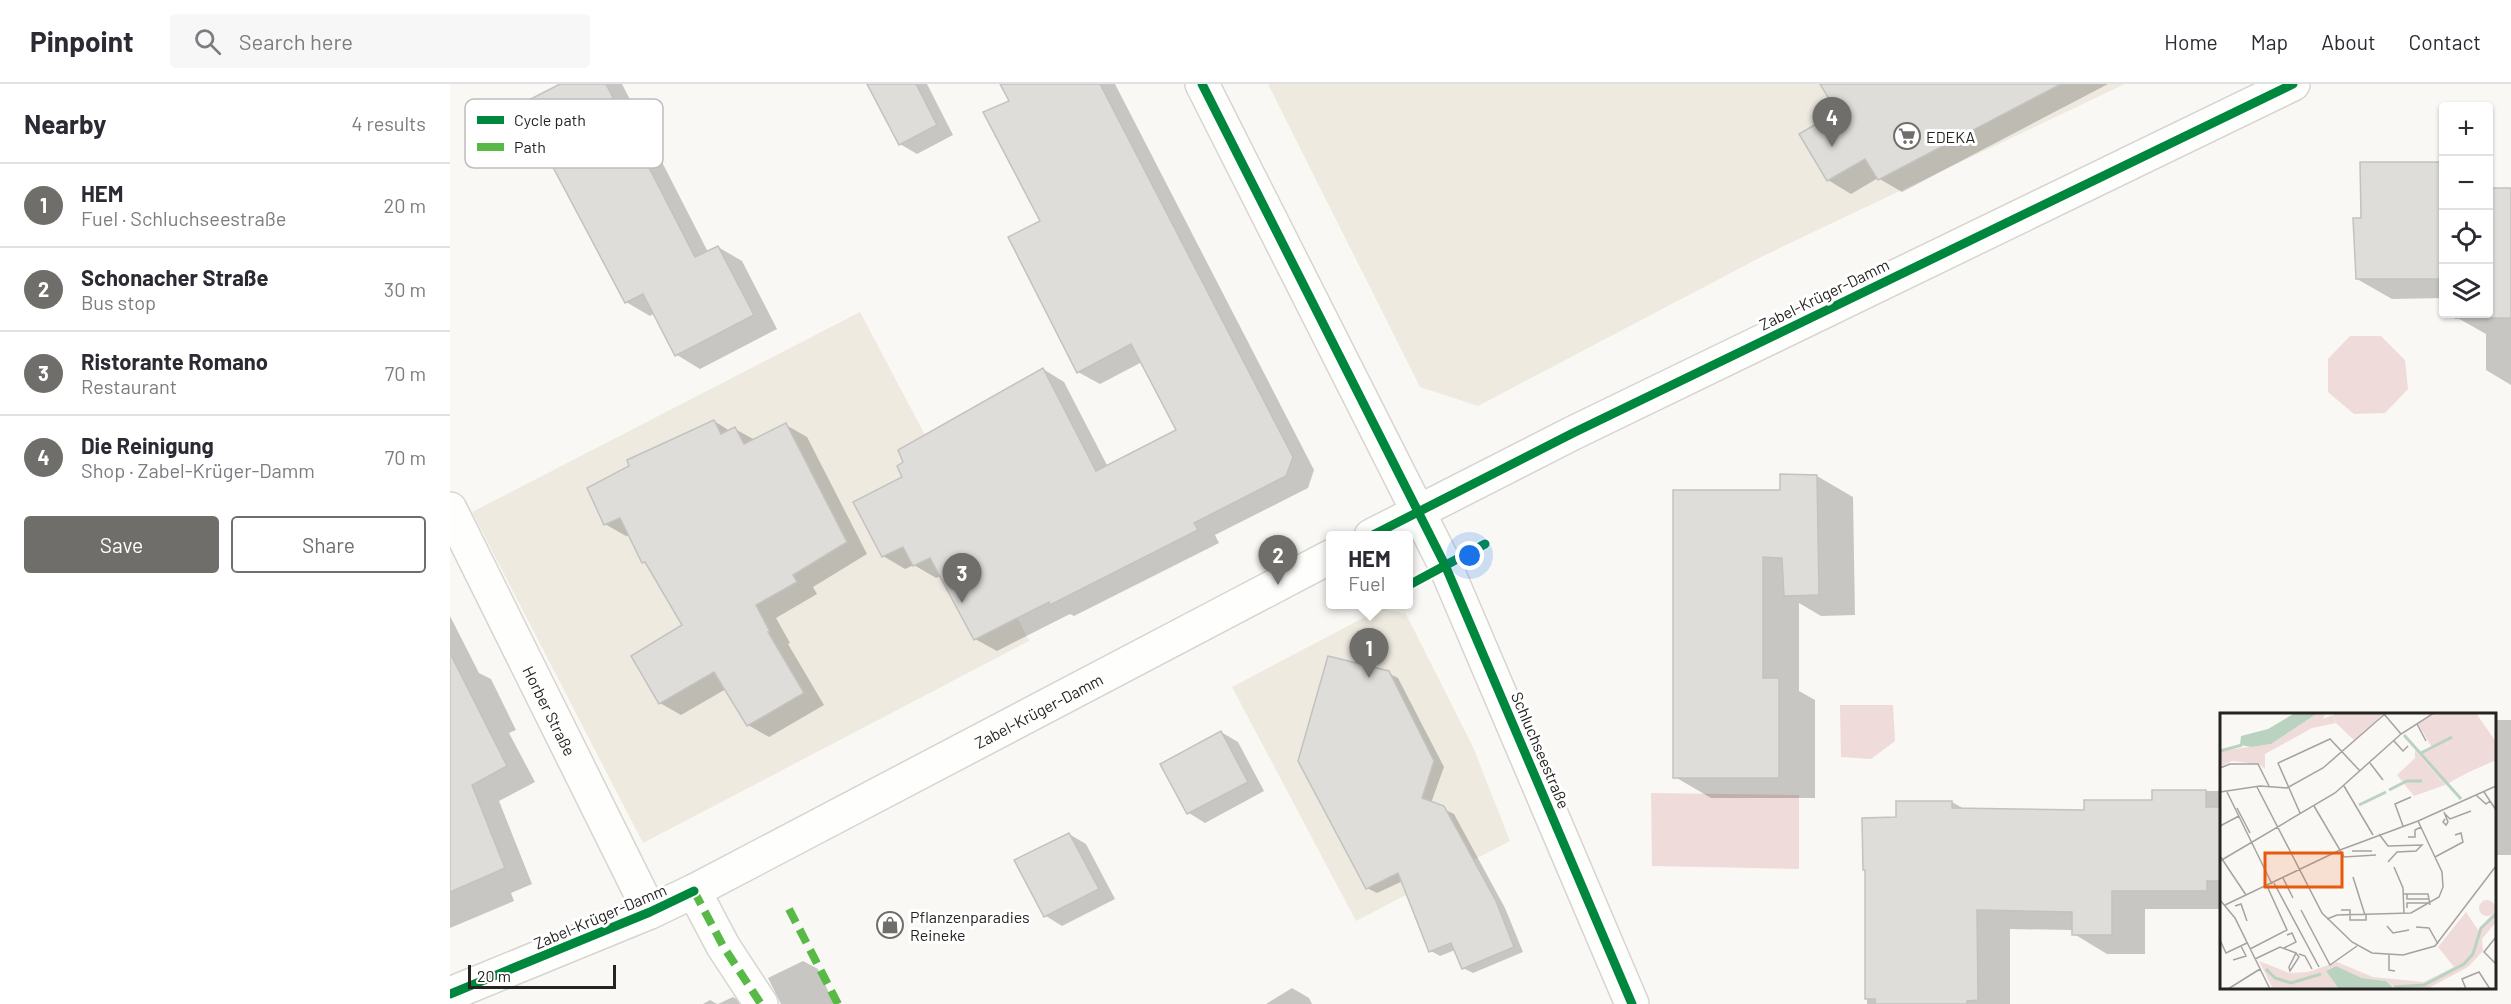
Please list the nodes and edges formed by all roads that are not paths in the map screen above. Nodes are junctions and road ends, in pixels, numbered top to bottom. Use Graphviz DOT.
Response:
graph roads {
  1 [pos="1202,84"];
  2 [pos="2293,84"];
  3 [pos="450,509"];
  4 [pos="1418,510"];
  5 [pos="1380,531"];
  6 [pos="1326,559"];
  7 [pos="694,891"];
  8 [pos="650,912"];
  9 [pos="450,994"];
  10 [pos="761,1004"];
  11 [pos="1632,1004"];
  1 -- 4 [label="street, Schluchseestraße"];
  2 -- 4 [label="street, Zabel-Krüger-Damm"];
  3 -- 8 [label="street, Horber Straße"];
  4 -- 5 [label="street, Zabel-Krüger-Damm"];
  4 -- 11 [label="street, Schluchseestraße"];
  6 -- 7 [label="street, Zabel-Krüger-Damm"];
  7 -- 8 [label="street, Zabel-Krüger-Damm"];
  7 -- 10 [label="street"];
  8 -- 9 [label="street, Zabel-Krüger-Damm"];
}
